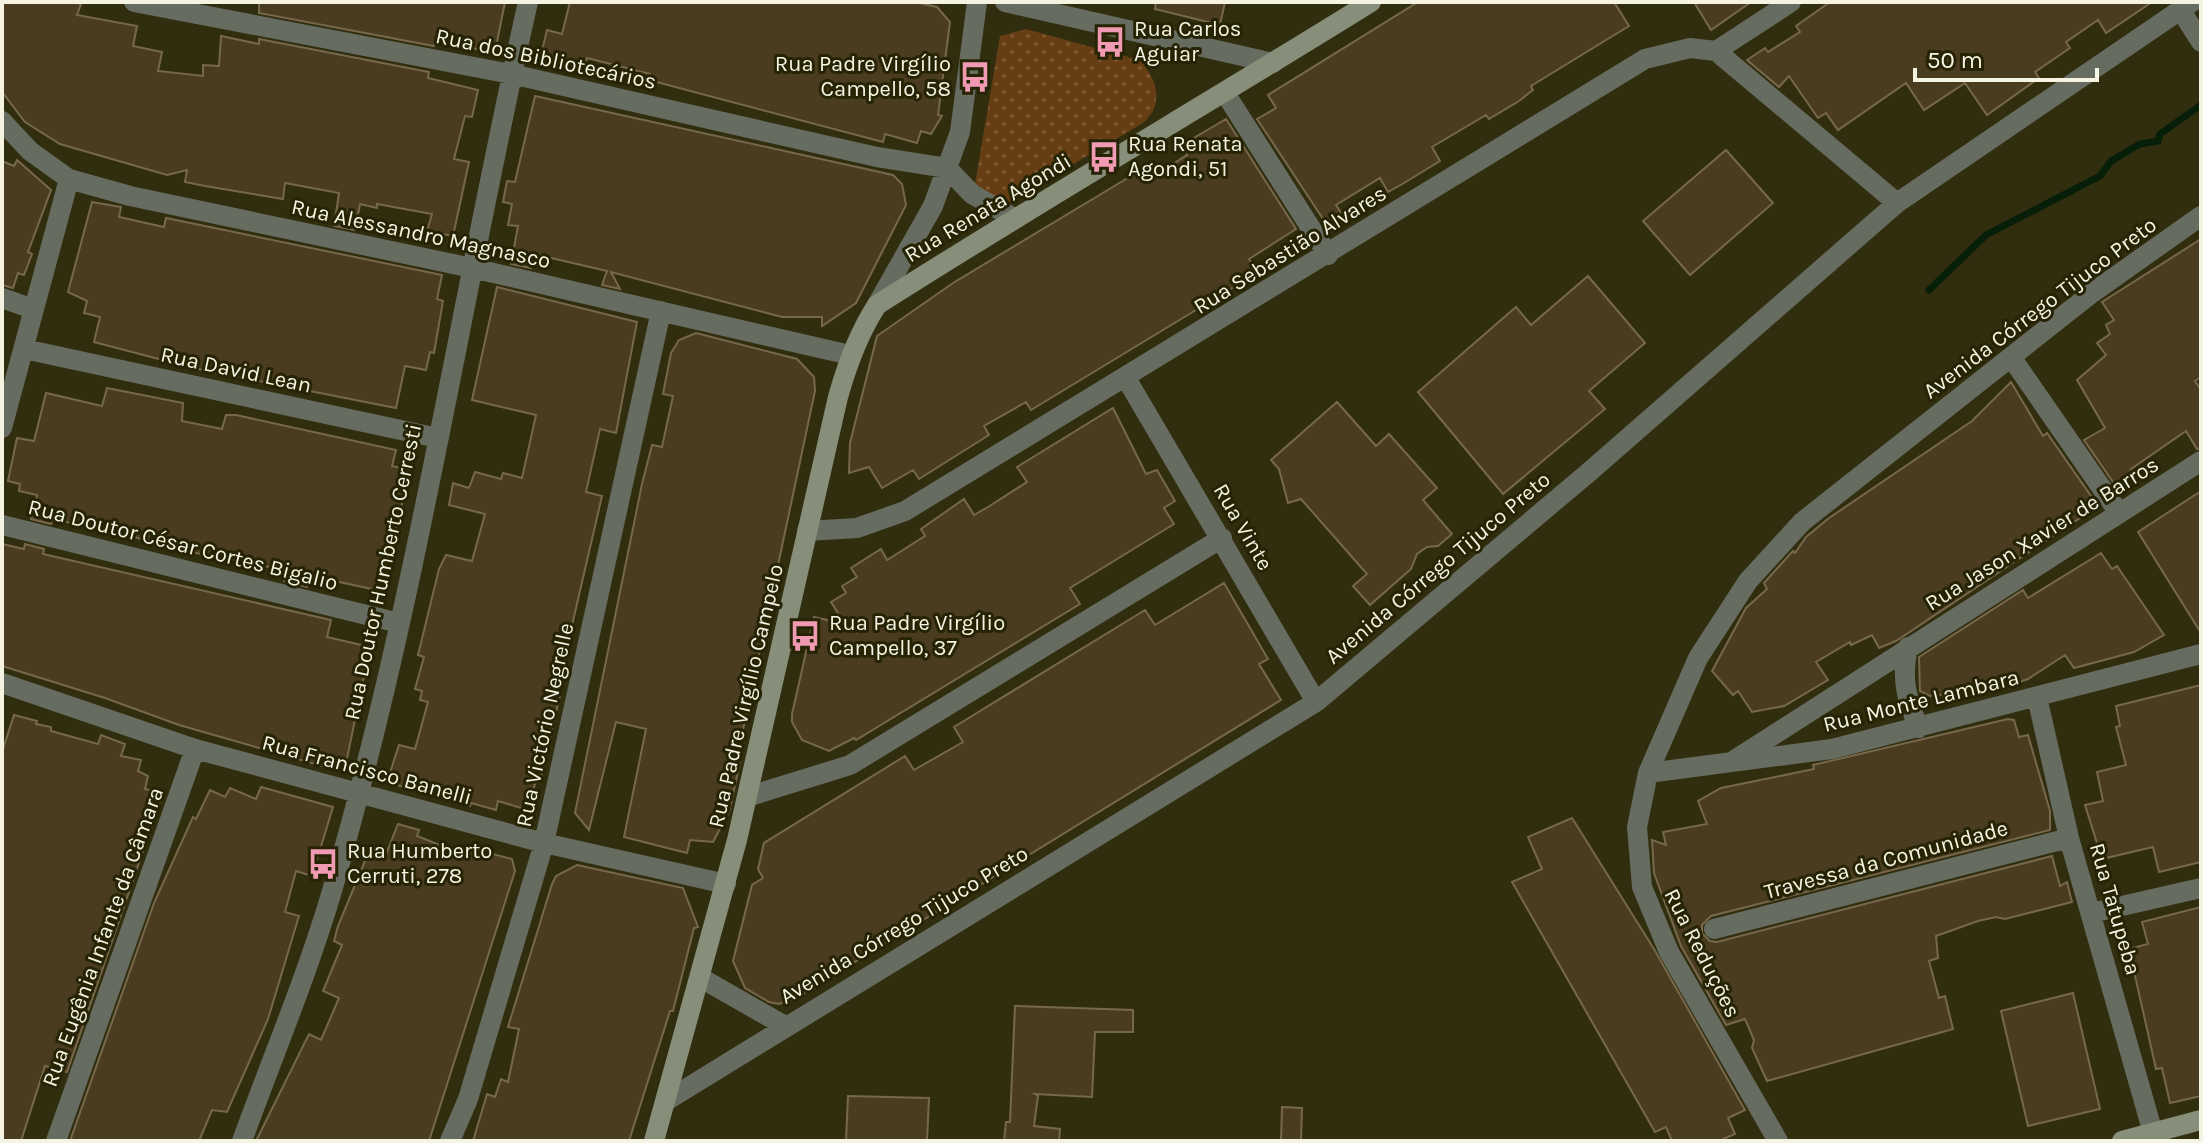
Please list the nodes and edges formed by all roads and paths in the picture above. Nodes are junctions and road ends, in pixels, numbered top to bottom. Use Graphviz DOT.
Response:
graph roads {
  1 [pos="134,2"];
  2 [pos="528,2"];
  3 [pos="977,2"];
  4 [pos="1005,2"];
  5 [pos="1371,2"];
  6 [pos="1791,2"];
  7 [pos="2186,6"];
  8 [pos="2201,42"];
  9 [pos="1716,51"];
  10 [pos="1273,63"];
  11 [pos="511,74"];
  12 [pos="1225,93"];
  13 [pos="2,121"];
  14 [pos="947,168"];
  15 [pos="69,179"];
  16 [pos="1897,203"];
  17 [pos="2201,216"];
  18 [pos="1014,218"];
  19 [pos="1328,255"];
  20 [pos="472,268"];
  21 [pos="2,298"];
  22 [pos="877,305"];
  23 [pos="33,309"];
  24 [pos="661,311"];
  25 [pos="24,349"];
  26 [pos="850,355"];
  27 [pos="2011,357"];
  28 [pos="1126,378"];
  29 [pos="2,428"];
  30 [pos="438,438"];
  31 [pos="2201,461"];
  32 [pos="2119,513"];
  33 [pos="2,525"];
  34 [pos="807,531"];
  35 [pos="1222,538"];
  36 [pos="399,623"];
  37 [pos="1908,647"];
  38 [pos="2201,654"];
  39 [pos="3,688"];
  40 [pos="2037,697"];
  41 [pos="1316,702"];
  42 [pos="1919,728"];
  43 [pos="195,749"];
  44 [pos="1727,765"];
  45 [pos="1648,773"];
  46 [pos="359,793"];
  47 [pos="747,797"];
  48 [pos="2069,838"];
  49 [pos="544,843"];
  50 [pos="726,884"];
  51 [pos="2201,888"];
  52 [pos="2091,913"];
  53 [pos="1714,929"];
  54 [pos="701,978"];
  55 [pos="785,1026"];
  56 [pos="666,1101"];
  57 [pos="2201,1120"];
  58 [pos="2153,1133"];
  59 [pos="656,1139"];
  60 [pos="56,1141"];
  61 [pos="242,1141"];
  62 [pos="450,1141"];
  63 [pos="1778,1141"];
  64 [pos="2122,1141"];
  1 -- 11 [label="street, Rua dos Bibliotecários"];
  2 -- 11 [label="street, Rua Doutor Humberto Cerresti"];
  3 -- 14 [label="street"];
  4 -- 10 [label="street"];
  5 -- 10 [label="street, Rua Renata Agondi"];
  6 -- 9 [label="street"];
  7 -- 8 [label="street"];
  7 -- 16 [label="street, Avenida Córrego Tijuco Preto"];
  9 -- 16 [label="street"];
  9 -- 19 [label="street, Rua Sebastião Alvares"];
  10 -- 12 [label="street, Rua Renata Agondi"];
  11 -- 14 [label="street, Rua dos Bibliotecários"];
  11 -- 20 [label="street, Rua Doutor Humberto Cerresti"];
  12 -- 18 [label="street, Rua Renata Agondi"];
  12 -- 19 [label="street"];
  13 -- 15 [label="street, Rua Alessandro Magnasco"];
  14 -- 18 [label="street"];
  14 -- 22 [label="street"];
  15 -- 20 [label="street, Rua Alessandro Magnasco"];
  15 -- 23 [label="street"];
  16 -- 41 [label="street, Avenida Córrego Tijuco Preto"];
  17 -- 27 [label="street, Avenida Córrego Tijuco Preto"];
  18 -- 22 [label="street, Rua Renata Agondi"];
  19 -- 28 [label="street, Rua Sebastião Alvares"];
  20 -- 24 [label="street, Rua Alessandro Magnasco"];
  20 -- 30 [label="street, Rua Doutor Humberto Cerresti"];
  21 -- 23 [label="street"];
  22 -- 26 [label="street, Rua Padre Virgílio Campelo"];
  23 -- 25 [label="street"];
  24 -- 26 [label="street, Rua Alessandro Magnasco"];
  24 -- 49 [label="street, Rua Victório Negrelle"];
  25 -- 29 [label="street"];
  25 -- 30 [label="street, Rua David Lean"];
  26 -- 34 [label="street, Rua Padre Virgílio Campelo"];
  27 -- 32 [label="street"];
  27 -- 45 [label="street, Avenida Córrego Tijuco Preto"];
  28 -- 34 [label="street, Rua Sebastião Alvares"];
  28 -- 35 [label="street, Rua Vinte"];
  30 -- 36 [label="street, Rua Doutor Humberto Cerresti"];
  31 -- 32 [label="street, Rua Jason Xavier de Barros"];
  32 -- 37 [label="street, Rua Jason Xavier de Barros"];
  33 -- 36 [label="street, Rua Doutor César Cortes Bigalio"];
  34 -- 47 [label="street, Rua Padre Virgílio Campelo"];
  35 -- 41 [label="street, Rua Vinte"];
  35 -- 47 [label="street"];
  36 -- 46 [label="street, Rua Doutor Humberto Cerresti"];
  37 -- 42 [label="street"];
  37 -- 44 [label="street, Rua Jason Xavier de Barros"];
  38 -- 40 [label="street, Rua Monte Lambara"];
  39 -- 43 [label="street, Rua Francisco Banelli"];
  40 -- 42 [label="street, Rua Monte Lambara"];
  40 -- 48 [label="street, Rua Tatupeba"];
  41 -- 55 [label="street, Avenida Córrego Tijuco Preto"];
  42 -- 44 [label="street, Rua Monte Lambara"];
  43 -- 46 [label="street, Rua Francisco Banelli"];
  43 -- 60 [label="street, Rua Eugênia Infante da Câmara"];
  44 -- 45 [label="street, Rua Monte Lambara"];
  45 -- 63 [label="street, Rua Reduções"];
  46 -- 49 [label="street, Rua Francisco Banelli"];
  46 -- 61 [label="street, Rua Doutor Humberto Cerresti"];
  47 -- 50 [label="street, Rua Padre Virgílio Campelo"];
  48 -- 52 [label="street, Rua Tatupeba"];
  48 -- 53 [label="street, Travessa da Comunidade"];
  49 -- 50 [label="street, Rua Francisco Banelli"];
  49 -- 62 [label="street, Rua Victório Negrelle"];
  50 -- 54 [label="street, Rua Padre Virgílio Campelo"];
  51 -- 52 [label="street"];
  52 -- 58 [label="street, Rua Tatupeba"];
  54 -- 55 [label="street"];
  54 -- 56 [label="street, Rua Padre Virgílio Campelo"];
  55 -- 56 [label="street, Avenida Córrego Tijuco Preto"];
  56 -- 59 [label="street, Rua Padre Virgílio Campelo"];
  57 -- 58 [label="street"];
  58 -- 64 [label="street"];
}
